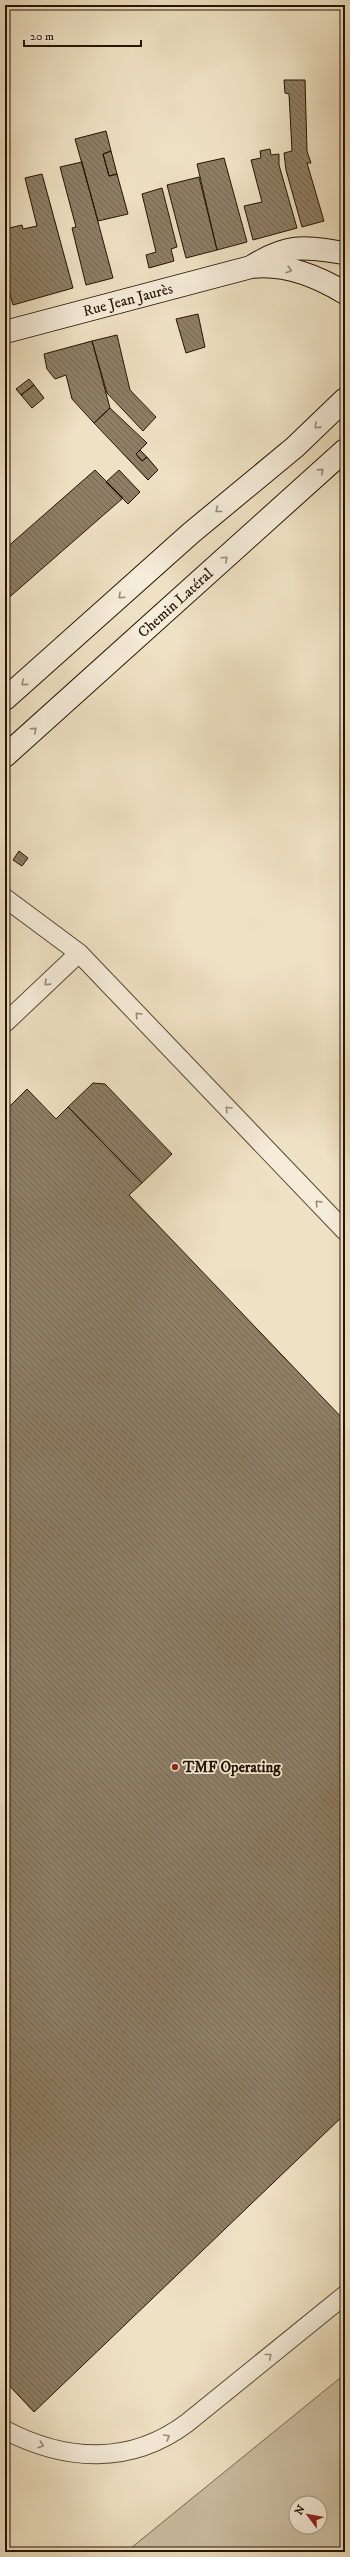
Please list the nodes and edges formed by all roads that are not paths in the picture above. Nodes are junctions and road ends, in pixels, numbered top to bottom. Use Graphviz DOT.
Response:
graph roads {
  1 [pos="345,253"];
  2 [pos="251,267"];
  3 [pos="345,293"];
  4 [pos="5,332"];
  5 [pos="345,399"];
  6 [pos="345,450"];
  7 [pos="5,699"];
  8 [pos="5,756"];
  9 [pos="5,898"];
  10 [pos="79,953"];
  11 [pos="5,1023"];
  12 [pos="345,1232"];
  13 [pos="345,2295"];
  14 [pos="5,2430"];
  1 -- 2 [label="street, Rue Jean Jaurès"];
  2 -- 3 [label="street, Rue Jean Jaurès, one-way"];
  2 -- 4 [label="street, Rue Jean Jaurès"];
  5 -- 7 [label="street, one-way"];
  8 -- 6 [label="street, Chemin Latéral, one-way"];
  9 -- 10 [label="lane"];
  10 -- 11 [label="lane, one-way"];
  12 -- 10 [label="lane, one-way"];
  14 -- 13 [label="lane, one-way"];
}
